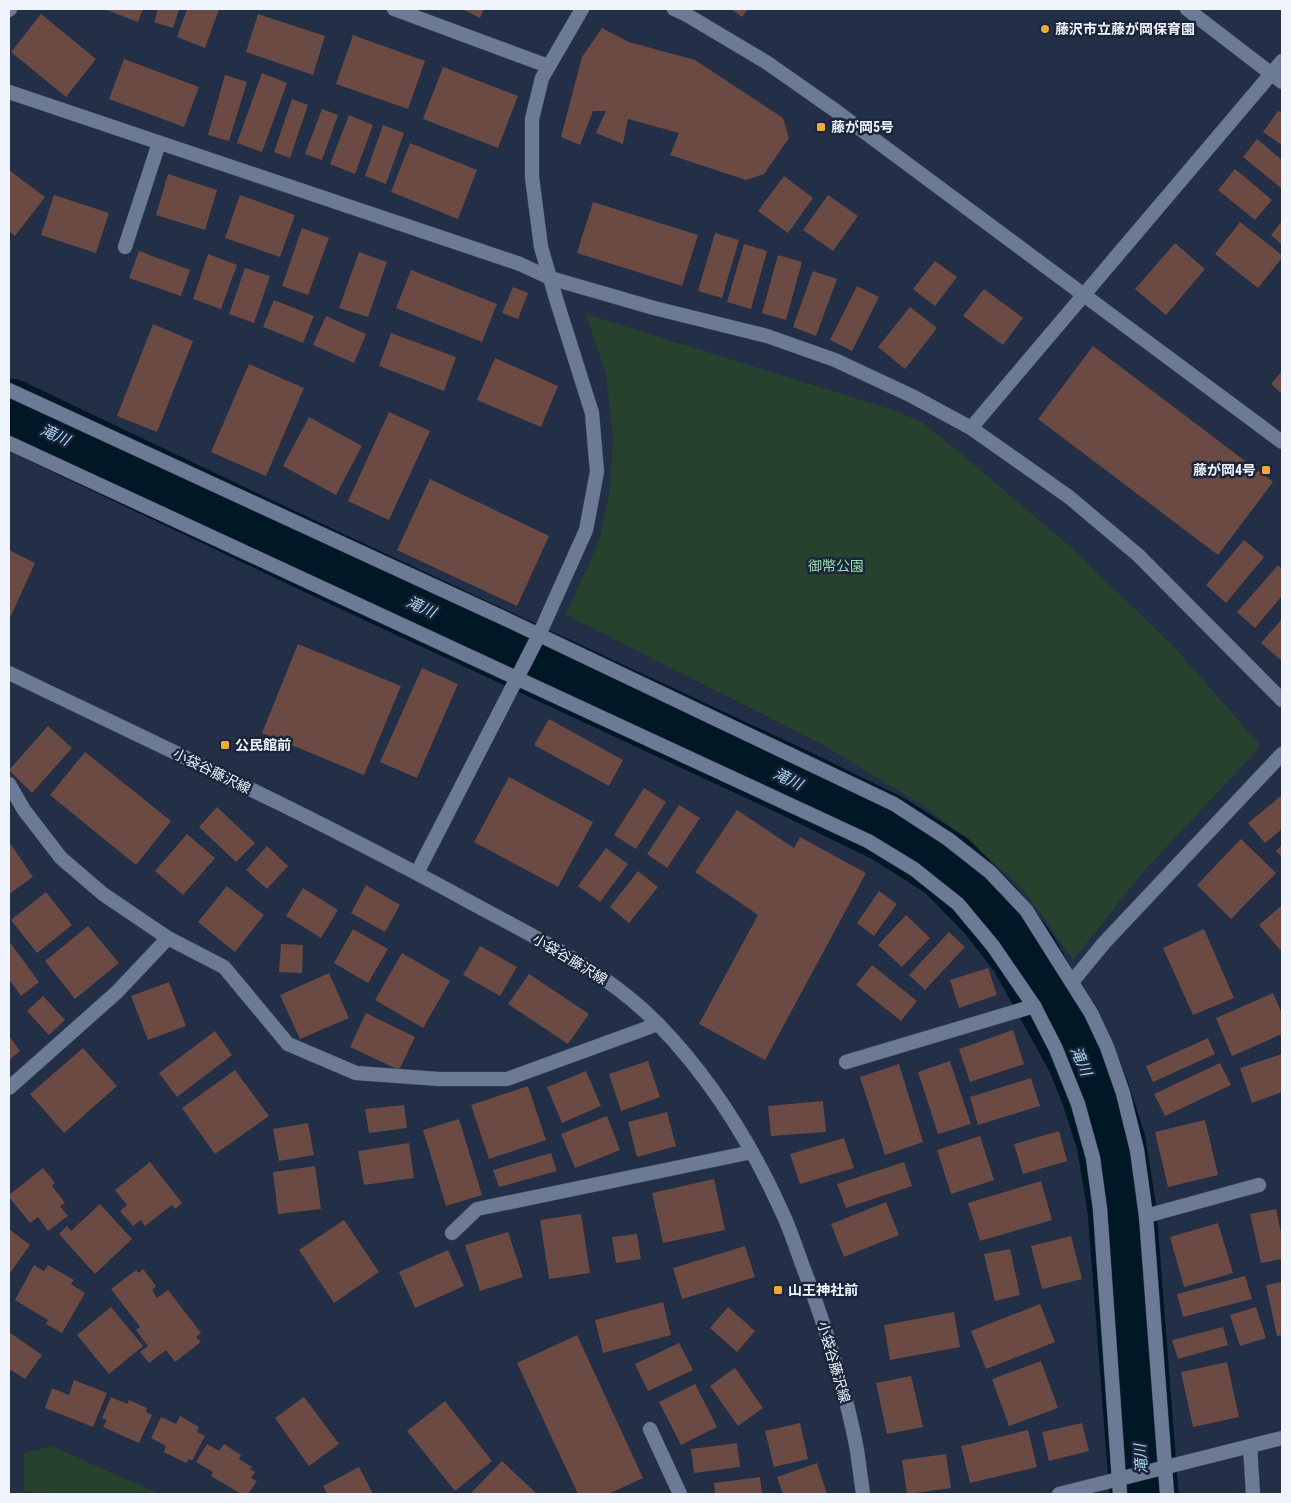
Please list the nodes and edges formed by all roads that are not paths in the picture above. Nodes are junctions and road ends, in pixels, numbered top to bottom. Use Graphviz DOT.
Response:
graph roads {
  1 [pos="394,9"];
  2 [pos="582,9"];
  3 [pos="674,9"];
  4 [pos="1187,9"];
  5 [pos="1282,61"];
  6 [pos="548,66"];
  7 [pos="1271,73"];
  8 [pos="1282,82"];
  9 [pos="9,92"];
  10 [pos="159,143"];
  11 [pos="125,247"];
  12 [pos="550,278"];
  13 [pos="1084,295"];
  14 [pos="9,390"];
  15 [pos="971,428"];
  16 [pos="1282,442"];
  17 [pos="9,443"];
  18 [pos="536,641"];
  19 [pos="9,673"];
  20 [pos="519,675"];
  21 [pos="1282,700"];
  22 [pos="1282,754"];
  23 [pos="9,784"];
  24 [pos="417,873"];
  25 [pos="168,938"];
  26 [pos="1072,982"];
  27 [pos="1034,1006"];
  28 [pos="658,1024"];
  29 [pos="846,1062"];
  30 [pos="9,1088"];
  31 [pos="752,1152"];
  32 [pos="1259,1185"];
  33 [pos="1146,1216"];
  34 [pos="452,1233"];
  35 [pos="650,1429"];
  36 [pos="1282,1438"];
  37 [pos="1250,1446"];
  38 [pos="1160,1469"];
  39 [pos="1124,1478"];
  40 [pos="680,1494"];
  41 [pos="863,1494"];
  42 [pos="1060,1494"];
  43 [pos="1120,1494"];
  44 [pos="1167,1494"];
  45 [pos="1253,1494"];
  1 -- 6 [label="street"];
  2 -- 6 [label="street"];
  3 -- 13 [label="street"];
  4 -- 7 [label="street"];
  5 -- 7 [label="street"];
  6 -- 12 [label="street"];
  7 -- 8 [label="street"];
  7 -- 13 [label="street"];
  9 -- 10 [label="street"];
  10 -- 11 [label="street"];
  10 -- 12 [label="street"];
  12 -- 15 [label="street"];
  12 -- 18 [label="street"];
  13 -- 15 [label="street"];
  13 -- 16 [label="street"];
  14 -- 18 [label="street"];
  15 -- 21 [label="street"];
  17 -- 20 [label="street"];
  18 -- 20 [label="street"];
  18 -- 26 [label="street"];
  19 -- 24 [label="street, 小袋谷藤沢線"];
  20 -- 24 [label="street"];
  20 -- 27 [label="street"];
  22 -- 26 [label="street"];
  23 -- 25 [label="street"];
  24 -- 28 [label="street, 小袋谷藤沢線"];
  25 -- 28 [label="street"];
  25 -- 30 [label="street"];
  26 -- 33 [label="street"];
  27 -- 29 [label="street"];
  27 -- 39 [label="street"];
  28 -- 31 [label="street, 小袋谷藤沢線"];
  31 -- 34 [label="street"];
  31 -- 41 [label="street, 小袋谷藤沢線"];
  32 -- 33 [label="street"];
  33 -- 38 [label="street"];
  35 -- 40 [label="street"];
  36 -- 37 [label="street"];
  37 -- 38 [label="street"];
  37 -- 45 [label="street"];
  38 -- 39 [label="street"];
  38 -- 44 [label="street"];
  39 -- 42 [label="street"];
  39 -- 43 [label="street"];
}
